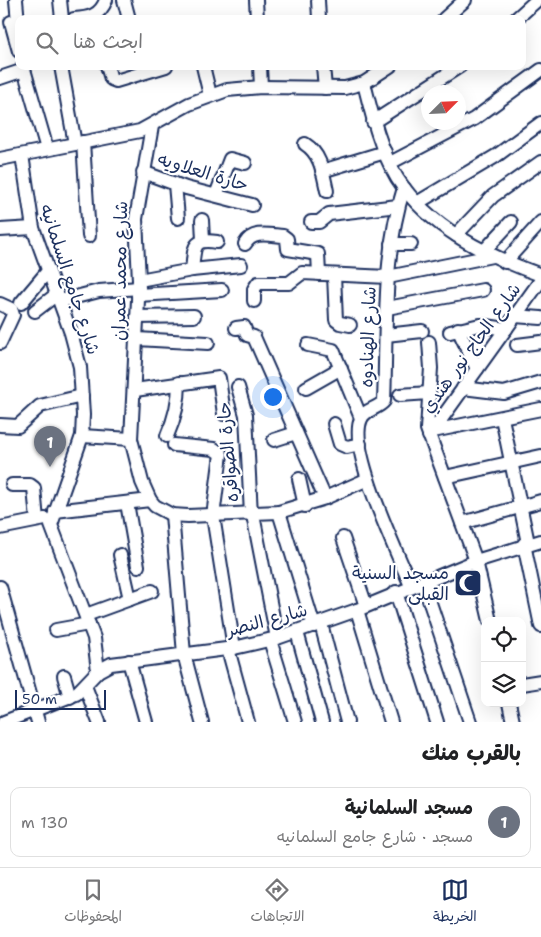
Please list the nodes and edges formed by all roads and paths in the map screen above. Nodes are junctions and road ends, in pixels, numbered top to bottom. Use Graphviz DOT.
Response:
graph roads {
  1 [pos="16,0"];
  2 [pos="60,0"];
  3 [pos="106,0"];
  4 [pos="124,0"];
  5 [pos="256,0"];
  6 [pos="318,0"];
  7 [pos="463,0"];
  8 [pos="537,0"];
  9 [pos="62,15"];
  10 [pos="97,15"];
  11 [pos="129,15"];
  12 [pos="257,15"];
  13 [pos="319,15"];
  14 [pos="448,15"];
  15 [pos="520,15"];
  16 [pos="12,22"];
  17 [pos="15,34"];
  18 [pos="19,70"];
  19 [pos="25,70"];
  20 [pos="62,70"];
  21 [pos="108,70"];
  22 [pos="145,70"];
  23 [pos="204,70"];
  24 [pos="260,70"];
  25 [pos="323,70"];
  26 [pos="384,70"];
  27 [pos="454,70"];
  28 [pos="541,70"];
  29 [pos="0,78"];
  30 [pos="364,83"];
  31 [pos="261,87"];
  32 [pos="325,88"];
  33 [pos="210,95"];
  34 [pos="373,122"];
  35 [pos="541,123"];
  36 [pos="152,126"];
  37 [pos="79,143"];
  38 [pos="305,144"];
  39 [pos="47,149"];
  40 [pos="22,155"];
  41 [pos="0,158"];
  42 [pos="388,158"];
  43 [pos="541,162"];
  44 [pos="245,163"];
  45 [pos="322,171"];
  46 [pos="143,172"];
  47 [pos="176,184"];
  48 [pos="404,188"];
  49 [pos="327,191"];
  50 [pos="216,196"];
  51 [pos="417,203"];
  52 [pos="252,205"];
  53 [pos="398,206"];
  54 [pos="178,218"];
  55 [pos="202,220"];
  56 [pos="311,222"];
  57 [pos="511,222"];
  58 [pos="541,222"];
  59 [pos="33,228"];
  60 [pos="0,230"];
  61 [pos="456,235"];
  62 [pos="89,236"];
  63 [pos="203,240"];
  64 [pos="217,242"];
  65 [pos="245,244"];
  66 [pos="391,244"];
  67 [pos="411,244"];
  68 [pos="488,254"];
  69 [pos="505,262"];
  70 [pos="241,265"];
  71 [pos="192,270"];
  72 [pos="48,271"];
  73 [pos="319,274"];
  74 [pos="334,275"];
  75 [pos="541,276"];
  76 [pos="388,277"];
  77 [pos="541,280"];
  78 [pos="139,288"];
  79 [pos="222,290"];
  80 [pos="483,290"];
  81 [pos="59,297"];
  82 [pos="254,301"];
  83 [pos="21,303"];
  84 [pos="0,304"];
  85 [pos="387,308"];
  86 [pos="34,311"];
  87 [pos="194,316"];
  88 [pos="515,316"];
  89 [pos="137,317"];
  90 [pos="541,318"];
  91 [pos="350,325"];
  92 [pos="236,328"];
  93 [pos="506,329"];
  94 [pos="422,331"];
  95 [pos="386,335"];
  96 [pos="137,339"];
  97 [pos="0,342"];
  98 [pos="429,342"];
  99 [pos="541,342"];
  100 [pos="208,344"];
  101 [pos="308,345"];
  102 [pos="517,345"];
  103 [pos="341,368"];
  104 [pos="477,370"];
  105 [pos="541,382"];
  106 [pos="179,384"];
  107 [pos="238,387"];
  108 [pos="306,388"];
  109 [pos="463,388"];
  110 [pos="135,390"];
  111 [pos="430,393"];
  112 [pos="400,395"];
  113 [pos="82,396"];
  114 [pos="541,408"];
  115 [pos="224,414"];
  116 [pos="361,418"];
  117 [pos="502,418"];
  118 [pos="334,424"];
  119 [pos="0,425"];
  120 [pos="296,433"];
  121 [pos="431,434"];
  122 [pos="82,436"];
  123 [pos="274,440"];
  124 [pos="132,444"];
  125 [pos="360,444"];
  126 [pos="541,456"];
  127 [pos="511,463"];
  128 [pos="445,476"];
  129 [pos="299,479"];
  130 [pos="368,479"];
  131 [pos="12,485"];
  132 [pos="326,498"];
  133 [pos="150,500"];
  134 [pos="541,501"];
  135 [pos="127,503"];
  136 [pos="305,506"];
  137 [pos="521,507"];
  138 [pos="279,512"];
  139 [pos="53,515"];
  140 [pos="172,515"];
  141 [pos="252,515"];
  142 [pos="213,516"];
  143 [pos="37,520"];
  144 [pos="462,522"];
  145 [pos="0,528"];
  146 [pos="343,538"];
  147 [pos="531,543"];
  148 [pos="120,555"];
  149 [pos="476,561"];
  150 [pos="138,566"];
  151 [pos="417,584"];
  152 [pos="0,587"];
  153 [pos="152,591"];
  154 [pos="396,592"];
  155 [pos="130,599"];
  156 [pos="362,608"];
  157 [pos="489,617"];
  158 [pos="87,620"];
  159 [pos="317,625"];
  160 [pos="541,626"];
  161 [pos="56,630"];
  162 [pos="297,632"];
  163 [pos="273,639"];
  164 [pos="231,648"];
  165 [pos="184,654"];
  166 [pos="129,661"];
  167 [pos="98,671"];
  168 [pos="64,676"];
  169 [pos="541,681"];
  170 [pos="526,683"];
  171 [pos="85,686"];
  172 [pos="70,697"];
  173 [pos="510,707"];
  174 [pos="36,717"];
  175 [pos="4,722"];
  176 [pos="99,722"];
  177 [pos="146,722"];
  178 [pos="202,722"];
  179 [pos="248,722"];
  180 [pos="295,722"];
  181 [pos="322,722"];
  182 [pos="347,722"];
  183 [pos="390,722"];
  184 [pos="437,722"];
  185 [pos="470,722"];
  186 [pos="513,722"];
  1 -- 16 [label="street"];
  2 -- 9 [label="street"];
  3 -- 10 [label="street"];
  4 -- 11 [label="street"];
  5 -- 12 [label="street"];
  6 -- 13 [label="street"];
  7 -- 14 [label="street"];
  8 -- 15 [label="street"];
  16 -- 17 [label="street"];
  18 -- 29 [label="street"];
  19 -- 39 [label="street"];
  20 -- 37 [label="street"];
  21 -- 22 [label="street"];
  23 -- 33 [label="street"];
  24 -- 31 [label="street"];
  25 -- 32 [label="street"];
  26 -- 30 [label="street"];
  27 -- 34 [label="street"];
  28 -- 42 [label="street"];
  30 -- 32 [label="street"];
  30 -- 34 [label="street"];
  31 -- 32 [label="street"];
  31 -- 33 [label="street"];
  33 -- 36 [label="street"];
  34 -- 42 [label="street"];
  35 -- 51 [label="street"];
  36 -- 37 [label="street"];
  36 -- 46 [label="street, شارع محمد عمران"];
  37 -- 39 [label="street"];
  37 -- 62 [label="street"];
  38 -- 45 [label="street"];
  39 -- 40 [label="street"];
  40 -- 41 [label="street"];
  40 -- 59 [label="street, شارع جامع السلمانيه"];
  42 -- 45 [label="street"];
  42 -- 48 [label="street"];
  43 -- 61 [label="street"];
  44 -- 50 [label="street"];
  45 -- 49 [label="street"];
  46 -- 47 [label="street, حارة العلاويه"];
  46 -- 78 [label="street, شارع محمد عمران"];
  47 -- 50 [label="street, حارة العلاويه"];
  47 -- 54 [label="street"];
  48 -- 51 [label="street"];
  48 -- 53 [label="street, شارع الهنادوه"];
  50 -- 52 [label="street, حارة العلاويه"];
  51 -- 61 [label="street"];
  53 -- 56 [label="street"];
  53 -- 66 [label="street, شارع الهنادوه"];
  55 -- 63 [label="street"];
  57 -- 68 [label="street"];
  58 -- 69 [label="street"];
  59 -- 60 [label="street"];
  59 -- 72 [label="street, شارع جامع السلمانيه"];
  61 -- 68 [label="street"];
  63 -- 64 [label="street"];
  63 -- 71 [label="street"];
  65 -- 73 [label="street"];
  66 -- 67 [label="street"];
  66 -- 76 [label="street, شارع الهنادوه"];
  68 -- 69 [label="street"];
  68 -- 76 [label="street"];
  69 -- 75 [label="street"];
  70 -- 71 [label="street"];
  71 -- 78 [label="street"];
  72 -- 81 [label="street, شارع جامع السلمانيه"];
  72 -- 83 [label="street"];
  73 -- 74 [label="street"];
  73 -- 82 [label="street"];
  74 -- 76 [label="street"];
  74 -- 91 [label="street"];
  76 -- 85 [label="street, شارع الهنادوه"];
  77 -- 88 [label="street, شارع الحاج نور هندي"];
  78 -- 79 [label="street"];
  78 -- 81 [label="street"];
  78 -- 89 [label="street, شارع محمد عمران"];
  80 -- 85 [label="street"];
  81 -- 86 [label="street"];
  81 -- 113 [label="street, شارع جامع السلمانيه"];
  84 -- 97 [label="street"];
  85 -- 95 [label="street, شارع الهنادوه"];
  87 -- 89 [label="street"];
  88 -- 90 [label="street"];
  88 -- 93 [label="street, شارع الحاج نور هندي"];
  89 -- 96 [label="street, شارع محمد عمران"];
  92 -- 120 [label="street"];
  93 -- 104 [label="street, شارع الحاج نور هندي"];
  93 -- 104 [label="street"];
  94 -- 95 [label="street"];
  95 -- 116 [label="street, شارع الهنادوه"];
  96 -- 100 [label="street"];
  96 -- 110 [label="street, شارع محمد عمران"];
  98 -- 111 [label="street"];
  99 -- 102 [label="street"];
  101 -- 103 [label="street"];
  103 -- 108 [label="street"];
  103 -- 116 [label="street"];
  104 -- 109 [label="street, شارع الحاج نور هندي"];
  105 -- 109 [label="street"];
  106 -- 110 [label="street"];
  106 -- 115 [label="street"];
  106 -- 142 [label="street"];
  107 -- 141 [label="street, حارة الصواقره"];
  109 -- 121 [label="street, شارع الحاج نور هندي"];
  110 -- 124 [label="street, شارع محمد عمران"];
  111 -- 112 [label="street"];
  111 -- 121 [label="street"];
  113 -- 119 [label="street"];
  113 -- 122 [label="street, شارع جامع السلمانيه"];
  114 -- 117 [label="street"];
  116 -- 125 [label="street"];
  117 -- 121 [label="street"];
  117 -- 127 [label="street"];
  118 -- 125 [label="street"];
  120 -- 123 [label="street"];
  120 -- 132 [label="street"];
  121 -- 128 [label="street"];
  122 -- 124 [label="street"];
  122 -- 139 [label="street, شارع جامع السلمانيه"];
  124 -- 133 [label="street"];
  125 -- 130 [label="street"];
  126 -- 127 [label="street"];
  127 -- 128 [label="street"];
  127 -- 137 [label="street"];
  128 -- 144 [label="street"];
  129 -- 136 [label="street"];
  130 -- 132 [label="street"];
  130 -- 151 [label="street"];
  131 -- 143 [label="street"];
  132 -- 136 [label="street"];
  133 -- 135 [label="street"];
  133 -- 140 [label="street"];
  134 -- 137 [label="street"];
  135 -- 139 [label="street"];
  135 -- 150 [label="street"];
  136 -- 138 [label="street"];
  137 -- 144 [label="street"];
  137 -- 147 [label="street"];
  138 -- 141 [label="street"];
  138 -- 159 [label="street"];
  139 -- 143 [label="street"];
  139 -- 158 [label="street"];
  140 -- 142 [label="street"];
  140 -- 165 [label="street"];
  141 -- 142 [label="street"];
  141 -- 163 [label="street, حارة الصواقره"];
  142 -- 164 [label="street"];
  143 -- 145 [label="street"];
  144 -- 149 [label="street"];
  146 -- 156 [label="street"];
  147 -- 149 [label="street, شارع النصر"];
  147 -- 160 [label="street"];
  148 -- 155 [label="street"];
  149 -- 151 [label="street, شارع النصر"];
  149 -- 157 [label="street"];
  151 -- 154 [label="street, شارع النصر"];
  151 -- 185 [label="street"];
  152 -- 174 [label="street"];
  153 -- 155 [label="street"];
  154 -- 156 [label="street, شارع النصر"];
  154 -- 184 [label="street"];
  155 -- 158 [label="street"];
  156 -- 159 [label="street, شارع النصر"];
  156 -- 183 [label="street"];
  158 -- 161 [label="street"];
  158 -- 167 [label="street"];
  159 -- 162 [label="street, شارع النصر"];
  159 -- 182 [label="street"];
  162 -- 163 [label="street, شارع النصر"];
  162 -- 181 [label="street"];
  163 -- 164 [label="street, شارع النصر"];
  163 -- 180 [label="street, حارة الصواقره"];
  164 -- 165 [label="street, شارع النصر"];
  164 -- 179 [label="street"];
  165 -- 166 [label="street, شارع النصر"];
  165 -- 178 [label="street"];
  166 -- 167 [label="street, شارع النصر"];
  166 -- 177 [label="street"];
  167 -- 171 [label="street, شارع النصر"];
  168 -- 172 [label="street"];
  169 -- 170 [label="street"];
  171 -- 172 [label="street, شارع النصر"];
  171 -- 176 [label="street"];
  172 -- 174 [label="street, شارع النصر"];
  173 -- 186 [label="street"];
  174 -- 175 [label="street, شارع النصر"];
}
